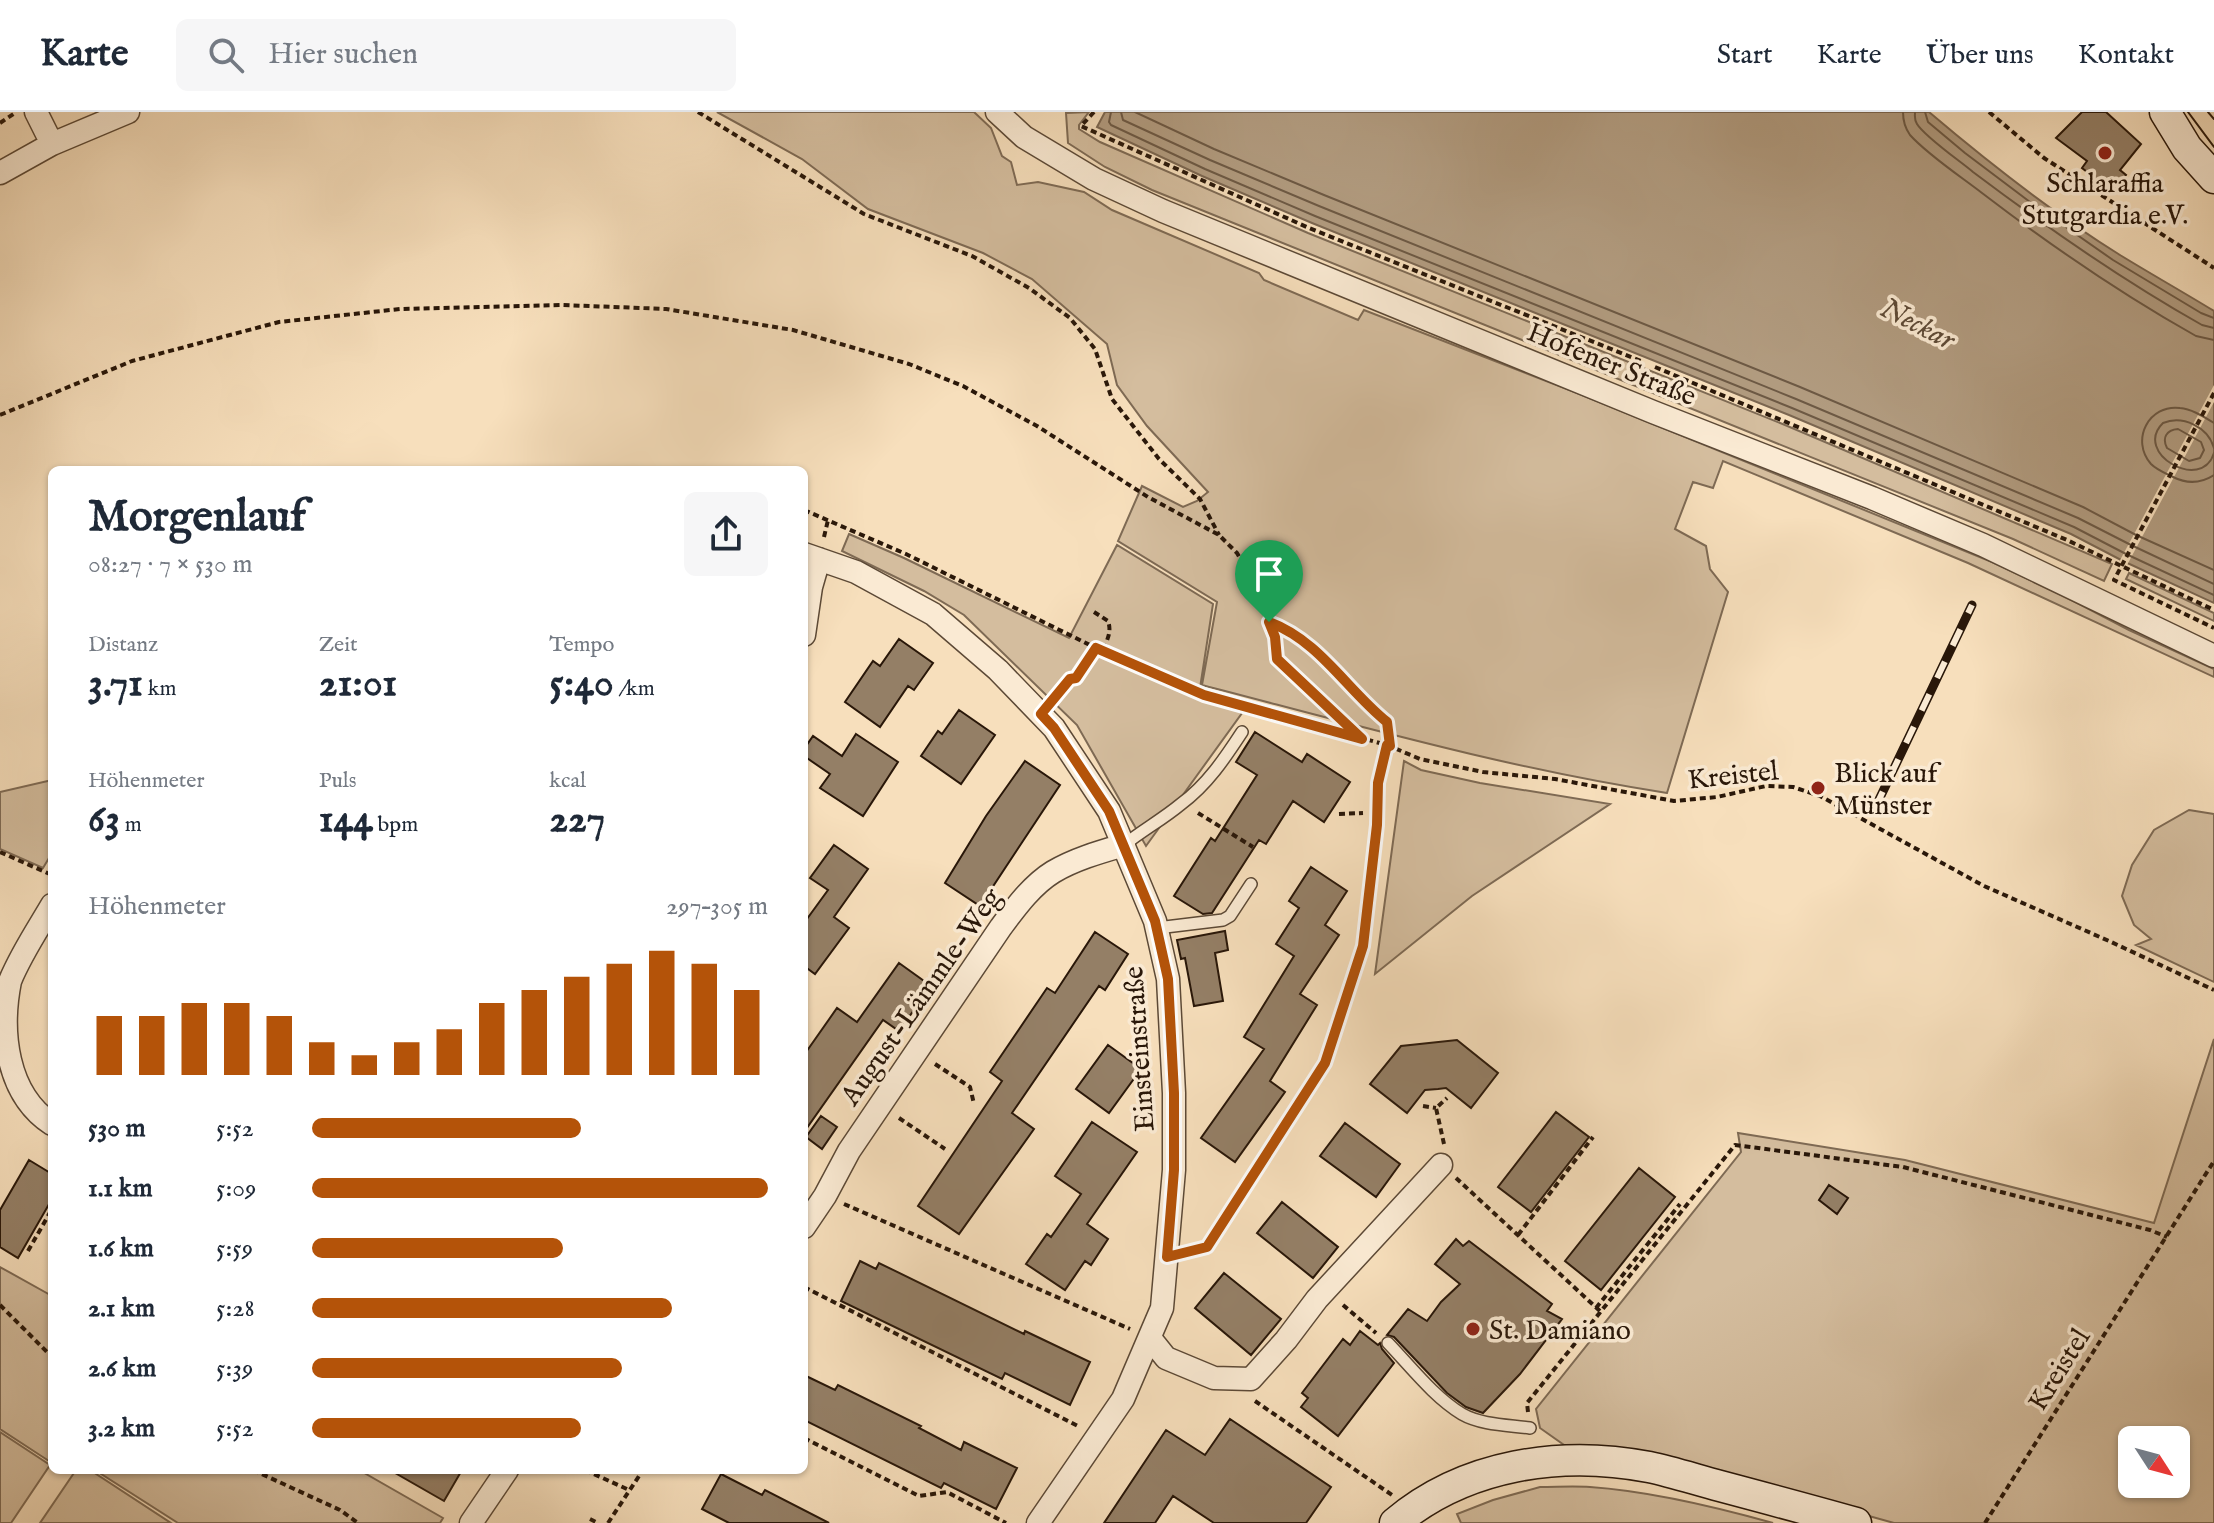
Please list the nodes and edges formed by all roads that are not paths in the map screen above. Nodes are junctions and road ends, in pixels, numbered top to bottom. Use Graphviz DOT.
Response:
graph roads {
  1 [pos="36,112"];
  2 [pos="128,112"];
  3 [pos="997,112"];
  4 [pos="2165,112"];
  5 [pos="52,144"];
  6 [pos="0,173"];
  7 [pos="2214,178"];
  8 [pos="812,556"];
  9 [pos="808,608"];
  10 [pos="2214,656"];
  11 [pos="1242,732"];
  12 [pos="1378,783"];
  13 [pos="1124,845"];
  14 [pos="1251,884"];
  15 [pos="48,912"];
  16 [pos="1157,928"];
  17 [pos="4,1066"];
  18 [pos="48,1121"];
  19 [pos="1446,1169"];
  20 [pos="808,1221"];
  21 [pos="1167,1257"];
  22 [pos="1150,1338"];
  23 [pos="1388,1343"];
  24 [pos="1530,1428"];
  25 [pos="504,1474"];
  26 [pos="1401,1518"];
  27 [pos="471,1523"];
  28 [pos="1038,1523"];
  29 [pos="1856,1523"];
  1 -- 5 [label="street"];
  2 -- 5 [label="street"];
  3 -- 10 [label="street, Hofener Straße"];
  4 -- 7 [label="street"];
  5 -- 6 [label="street"];
  8 -- 9 [label="street"];
  8 -- 13 [label="street, Einsteinstraße"];
  11 -- 13 [label="lane"];
  12 -- 21 [label="lane"];
  13 -- 16 [label="street, Einsteinstraße"];
  13 -- 20 [label="street, August-Lämmle-Weg"];
  14 -- 16 [label="lane"];
  15 -- 17 [label="street"];
  16 -- 21 [label="street, Einsteinstraße"];
  17 -- 18 [label="street"];
  19 -- 22 [label="street"];
  21 -- 22 [label="street, Einsteinstraße"];
  22 -- 28 [label="street, Einsteinstraße"];
  23 -- 24 [label="lane"];
  25 -- 27 [label="street"];
  26 -- 29 [label="street"];
}
